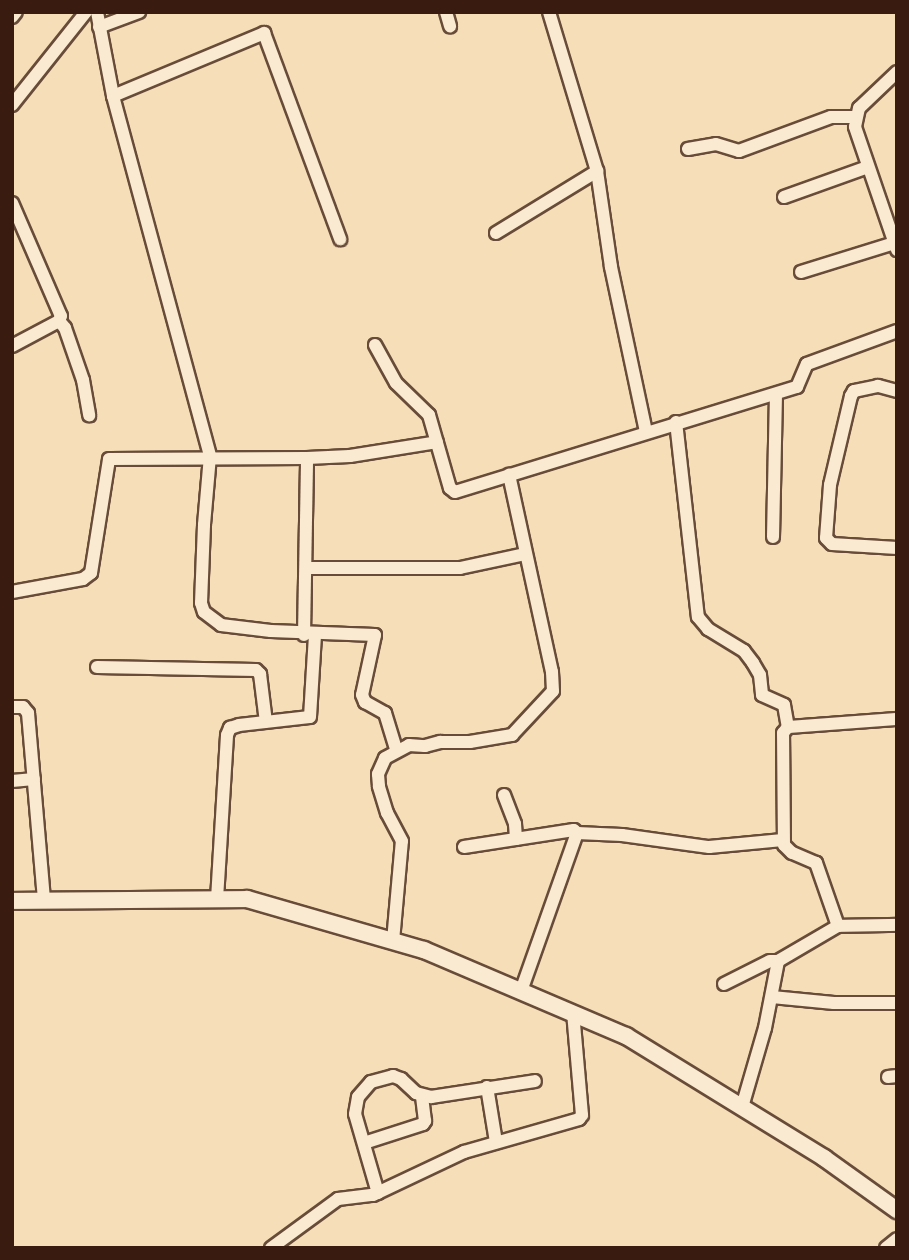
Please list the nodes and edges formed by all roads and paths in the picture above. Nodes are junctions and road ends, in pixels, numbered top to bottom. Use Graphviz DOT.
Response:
graph roads {
  1 [pos="16,12"];
  2 [pos="86,12"];
  3 [pos="97,12"];
  4 [pos="139,12"];
  5 [pos="446,12"];
  6 [pos="549,12"];
  7 [pos="12,17"];
  8 [pos="450,26"];
  9 [pos="99,27"];
  10 [pos="897,72"];
  11 [pos="113,96"];
  12 [pos="12,105"];
  13 [pos="856,117"];
  14 [pos="688,149"];
  15 [pos="869,167"];
  16 [pos="597,171"];
  17 [pos="784,197"];
  18 [pos="12,203"];
  19 [pos="496,233"];
  20 [pos="340,239"];
  21 [pos="896,247"];
  22 [pos="801,272"];
  23 [pos="59,321"];
  24 [pos="897,331"];
  25 [pos="376,345"];
  26 [pos="12,346"];
  27 [pos="897,391"];
  28 [pos="776,394"];
  29 [pos="89,415"];
  30 [pos="677,422"];
  31 [pos="646,432"];
  32 [pos="437,442"];
  33 [pos="210,456"];
  34 [pos="307,458"];
  35 [pos="509,475"];
  36 [pos="773,537"];
  37 [pos="897,548"];
  38 [pos="525,554"];
  39 [pos="306,568"];
  40 [pos="12,592"];
  41 [pos="309,635"];
  42 [pos="97,667"];
  43 [pos="12,707"];
  44 [pos="897,719"];
  45 [pos="266,722"];
  46 [pos="788,727"];
  47 [pos="396,750"];
  48 [pos="34,779"];
  49 [pos="12,781"];
  50 [pos="504,795"];
  51 [pos="577,833"];
  52 [pos="516,839"];
  53 [pos="783,839"];
  54 [pos="464,847"];
  55 [pos="44,899"];
  56 [pos="217,899"];
  57 [pos="12,901"];
  58 [pos="897,925"];
  59 [pos="838,926"];
  60 [pos="393,941"];
  61 [pos="778,961"];
  62 [pos="724,984"];
  63 [pos="521,991"];
  64 [pos="772,997"];
  65 [pos="897,1003"];
  66 [pos="573,1013"];
  67 [pos="535,1081"];
  68 [pos="487,1087"];
  69 [pos="422,1096"];
  70 [pos="742,1107"];
  71 [pos="496,1142"];
  72 [pos="363,1143"];
  73 [pos="378,1193"];
  74 [pos="897,1210"];
  75 [pos="897,1239"];
  76 [pos="271,1248"];
  77 [pos="886,1248"];
  1 -- 7 [label="street"];
  2 -- 12 [label="street"];
  3 -- 9 [label="street"];
  4 -- 9 [label="street"];
  5 -- 8 [label="street"];
  6 -- 16 [label="street"];
  9 -- 11 [label="street"];
  10 -- 13 [label="street"];
  11 -- 20 [label="street"];
  11 -- 33 [label="street"];
  13 -- 14 [label="street"];
  13 -- 15 [label="street"];
  15 -- 17 [label="street"];
  15 -- 21 [label="street"];
  16 -- 19 [label="street"];
  16 -- 31 [label="street"];
  18 -- 23 [label="street"];
  21 -- 22 [label="street"];
  23 -- 26 [label="street"];
  23 -- 29 [label="street"];
  24 -- 28 [label="street"];
  25 -- 32 [label="street"];
  27 -- 37 [label="street"];
  28 -- 30 [label="street"];
  28 -- 36 [label="street"];
  30 -- 31 [label="street"];
  30 -- 46 [label="street"];
  31 -- 35 [label="street"];
  32 -- 34 [label="street"];
  32 -- 35 [label="street"];
  33 -- 34 [label="street"];
  33 -- 40 [label="street"];
  33 -- 41 [label="street"];
  34 -- 39 [label="street"];
  35 -- 38 [label="street"];
  38 -- 39 [label="street"];
  38 -- 47 [label="street"];
  39 -- 41 [label="street"];
  41 -- 45 [label="street"];
  41 -- 47 [label="street"];
  42 -- 45 [label="street"];
  43 -- 48 [label="street"];
  44 -- 46 [label="street"];
  45 -- 56 [label="street"];
  46 -- 53 [label="street"];
  47 -- 60 [label="street"];
  48 -- 49 [label="street"];
  48 -- 55 [label="street"];
  50 -- 52 [label="street"];
  51 -- 52 [label="street"];
  51 -- 53 [label="street"];
  51 -- 63 [label="street"];
  52 -- 54 [label="street"];
  53 -- 59 [label="street"];
  55 -- 56 [label="street"];
  55 -- 57 [label="street"];
  56 -- 60 [label="street"];
  58 -- 59 [label="street"];
  59 -- 61 [label="street"];
  60 -- 63 [label="street"];
  61 -- 62 [label="street"];
  61 -- 64 [label="street"];
  63 -- 66 [label="street"];
  64 -- 65 [label="street"];
  64 -- 70 [label="street"];
  66 -- 70 [label="street"];
  66 -- 71 [label="street"];
  67 -- 68 [label="street"];
  68 -- 69 [label="street"];
  68 -- 71 [label="street"];
  69 -- 72 [label="street"];
  69 -- 72 [label="street"];
  70 -- 74 [label="street"];
  71 -- 73 [label="street"];
  72 -- 73 [label="street"];
  73 -- 76 [label="street"];
  75 -- 77 [label="street"];
}
